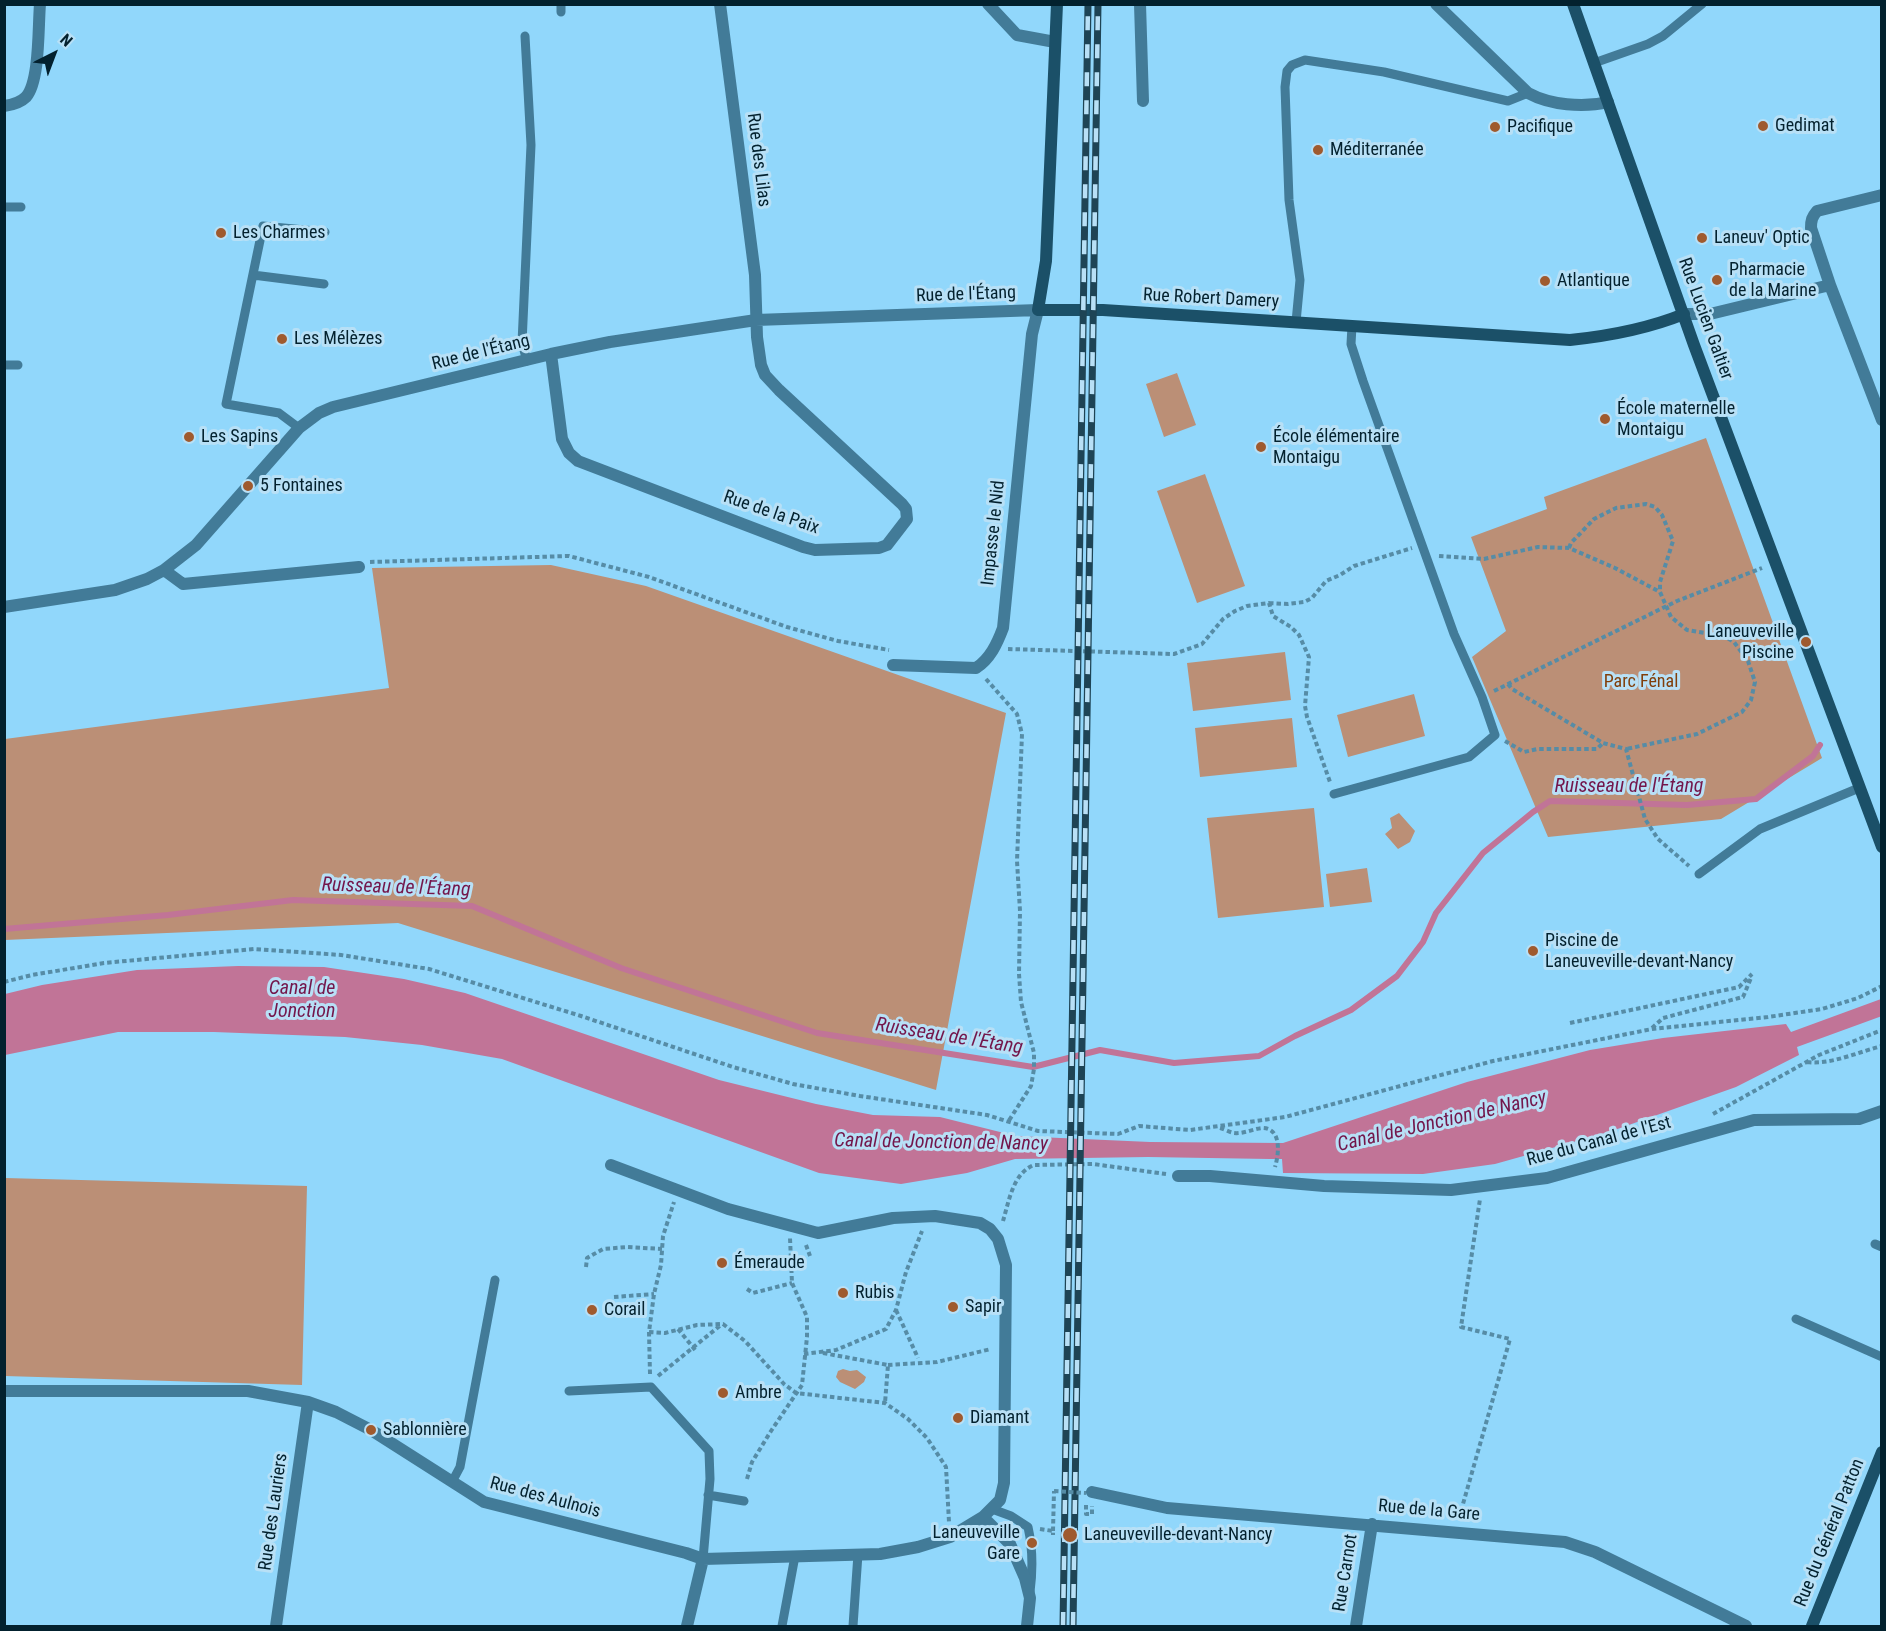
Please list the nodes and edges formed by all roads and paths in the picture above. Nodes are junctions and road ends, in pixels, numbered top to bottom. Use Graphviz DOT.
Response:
graph roads {
  1 [pos="40,4"];
  2 [pos="720,4"];
  3 [pos="988,4"];
  4 [pos="1057,4"];
  5 [pos="1140,4"];
  6 [pos="1436,4"];
  7 [pos="1574,4"];
  8 [pos="1702,4"];
  9 [pos="525,36"];
  10 [pos="1055,42"];
  11 [pos="1594,63"];
  12 [pos="1528,93"];
  13 [pos="1143,101"];
  14 [pos="1608,102"];
  15 [pos="4,106"];
  16 [pos="1881,195"];
  17 [pos="4,207"];
  18 [pos="21,207"];
  19 [pos="325,232"];
  20 [pos="253,275"];
  21 [pos="324,284"];
  22 [pos="1830,285"];
  23 [pos="1038,310"];
  24 [pos="1684,314"];
  25 [pos="756,320"];
  26 [pos="1296,322"];
  27 [pos="1352,326"];
  28 [pos="551,354"];
  29 [pos="526,361"];
  30 [pos="4,365"];
  31 [pos="18,365"];
  32 [pos="1881,420"];
  33 [pos="299,428"];
  34 [pos="1423,545"];
  35 [pos="1569,548"];
  36 [pos="1426,556"];
  37 [pos="1776,562"];
  38 [pos="359,567"];
  39 [pos="164,570"];
  40 [pos="1660,592"];
  41 [pos="1269,603"];
  42 [pos="1666,606"];
  43 [pos="4,607"];
  44 [pos="993,650"];
  45 [pos="893,665"];
  46 [pos="976,668"];
  47 [pos="1508,684"];
  48 [pos="1482,697"];
  49 [pos="1495,735"];
  50 [pos="1603,743"];
  51 [pos="1626,749"];
  52 [pos="1859,788"];
  53 [pos="1334,794"];
  54 [pos="1881,847"];
  55 [pos="1699,874"];
  56 [pos="4,982"];
  57 [pos="1881,986"];
  58 [pos="1570,1023"];
  59 [pos="1652,1029"];
  60 [pos="1881,1030"];
  61 [pos="1881,1046"];
  62 [pos="1806,1062"];
  63 [pos="1881,1111"];
  64 [pos="1707,1118"];
  65 [pos="1008,1122"];
  66 [pos="1217,1127"];
  67 [pos="611,1165"];
  68 [pos="1275,1169"];
  69 [pos="1178,1176"];
  70 [pos="1481,1187"];
  71 [pos="679,1191"];
  72 [pos="928,1216"];
  73 [pos="791,1226"];
  74 [pos="998,1239"];
  75 [pos="662,1250"];
  76 [pos="586,1267"];
  77 [pos="495,1280"];
  78 [pos="792,1283"];
  79 [pos="747,1289"];
  80 [pos="654,1294"];
  81 [pos="614,1297"];
  82 [pos="896,1310"];
  83 [pos="1796,1319"];
  84 [pos="723,1324"];
  85 [pos="678,1329"];
  86 [pos="649,1332"];
  87 [pos="1006,1346"];
  88 [pos="696,1351"];
  89 [pos="820,1352"];
  90 [pos="804,1354"];
  91 [pos="1881,1357"];
  92 [pos="918,1358"];
  93 [pos="888,1365"];
  94 [pos="4,1391"];
  95 [pos="569,1391"];
  96 [pos="796,1393"];
  97 [pos="308,1402"];
  98 [pos="885,1403"];
  99 [pos="1881,1452"];
  100 [pos="747,1479"];
  101 [pos="452,1482"];
  102 [pos="1089,1492"];
  103 [pos="708,1495"];
  104 [pos="744,1501"];
  105 [pos="988,1513"];
  106 [pos="1372,1524"];
  107 [pos="1053,1532"];
  108 [pos="1455,1532"];
  109 [pos="950,1537"];
  110 [pos="858,1554"];
  111 [pos="795,1556"];
  112 [pos="703,1559"];
  113 [pos="1030,1598"];
  114 [pos="276,1626"];
  115 [pos="687,1626"];
  116 [pos="782,1626"];
  117 [pos="853,1626"];
  118 [pos="1027,1626"];
  119 [pos="1356,1626"];
  120 [pos="1746,1626"];
  121 [pos="1812,1626"];
  1 -- 15 [label="street"];
  2 -- 25 [label="street, Rue des Lilas"];
  3 -- 10 [label="street"];
  4 -- 10 [label="main road"];
  5 -- 13 [label="street"];
  6 -- 12 [label="street"];
  7 -- 11 [label="main road, Rue Lucien Galtier"];
  8 -- 11 [label="lane"];
  9 -- 29 [label="lane"];
  10 -- 23 [label="main road"];
  11 -- 14 [label="main road, Rue Lucien Galtier"];
  12 -- 14 [label="street"];
  12 -- 26 [label="lane"];
  14 -- 24 [label="main road, Rue Lucien Galtier"];
  16 -- 22 [label="street"];
  17 -- 18 [label="lane"];
  19 -- 20 [label="lane"];
  20 -- 21 [label="lane"];
  20 -- 33 [label="lane"];
  22 -- 24 [label="street"];
  22 -- 32 [label="street"];
  23 -- 25 [label="street, Rue de l'Étang"];
  23 -- 26 [label="main road, Rue Robert Damery"];
  23 -- 44 [label="street, Impasse le Nid"];
  24 -- 27 [label="main road, Rue Robert Damery"];
  24 -- 37 [label="main road, Rue Lucien Galtier"];
  25 -- 28 [label="street, Rue de l'Étang"];
  25 -- 28 [label="street, Rue de la Paix"];
  26 -- 27 [label="main road, Rue Robert Damery"];
  27 -- 34 [label="lane"];
  28 -- 29 [label="street, Rue de l'Étang"];
  29 -- 33 [label="street, Rue de l'Étang"];
  30 -- 31 [label="lane"];
  33 -- 39 [label="street, Rue de l'Étang"];
  34 -- 36 [label="lane"];
  34 -- 41 [label="path"];
  35 -- 36 [label="path"];
  35 -- 40 [label="path"];
  35 -- 40 [label="path"];
  36 -- 48 [label="lane"];
  37 -- 42 [label="path"];
  37 -- 52 [label="main road, Rue Lucien Galtier"];
  38 -- 39 [label="street"];
  38 -- 45 [label="path"];
  39 -- 43 [label="street, Rue de l'Étang"];
  40 -- 42 [label="path"];
  41 -- 44 [label="path"];
  41 -- 53 [label="path"];
  42 -- 47 [label="path"];
  42 -- 51 [label="path"];
  44 -- 46 [label="street, Impasse le Nid"];
  45 -- 46 [label="street"];
  46 -- 65 [label="path"];
  47 -- 48 [label="path"];
  47 -- 50 [label="path"];
  48 -- 49 [label="lane"];
  49 -- 50 [label="path"];
  49 -- 53 [label="lane"];
  50 -- 51 [label="path"];
  51 -- 55 [label="path"];
  52 -- 54 [label="main road, Rue Lucien Galtier"];
  52 -- 55 [label="lane"];
  56 -- 65 [label="path"];
  57 -- 59 [label="path"];
  58 -- 59 [label="path"];
  59 -- 66 [label="path"];
  60 -- 62 [label="path"];
  61 -- 62 [label="path"];
  62 -- 64 [label="path"];
  63 -- 70 [label="street, Rue du Canal de l'Est"];
  65 -- 66 [label="path"];
  66 -- 68 [label="path"];
  67 -- 71 [label="street"];
  69 -- 70 [label="street, Rue du Canal de l'Est"];
  69 -- 74 [label="path"];
  70 -- 108 [label="path"];
  71 -- 73 [label="street"];
  71 -- 75 [label="path"];
  72 -- 73 [label="street"];
  72 -- 74 [label="street"];
  72 -- 82 [label="path"];
  73 -- 78 [label="path"];
  74 -- 87 [label="street"];
  75 -- 76 [label="path"];
  75 -- 80 [label="path"];
  77 -- 101 [label="lane"];
  78 -- 79 [label="path"];
  78 -- 90 [label="path"];
  80 -- 81 [label="path"];
  80 -- 86 [label="path"];
  82 -- 89 [label="path"];
  82 -- 92 [label="path"];
  83 -- 91 [label="lane"];
  84 -- 85 [label="path"];
  84 -- 86 [label="path"];
  84 -- 96 [label="path"];
  85 -- 86 [label="path"];
  85 -- 88 [label="path"];
  87 -- 93 [label="path"];
  87 -- 105 [label="street"];
  89 -- 90 [label="path"];
  89 -- 93 [label="path"];
  90 -- 96 [label="path"];
  93 -- 98 [label="path"];
  94 -- 97 [label="street, Rue des Aulnois"];
  95 -- 103 [label="lane"];
  96 -- 98 [label="path"];
  96 -- 100 [label="path"];
  97 -- 101 [label="street, Rue des Aulnois"];
  97 -- 114 [label="street, Rue des Lauriers"];
  98 -- 109 [label="path"];
  99 -- 121 [label="main road, Rue du Général Patton"];
  101 -- 112 [label="street, Rue des Aulnois"];
  102 -- 106 [label="street, Rue de la Gare"];
  102 -- 107 [label="path, bridge"];
  103 -- 104 [label="lane"];
  103 -- 112 [label="lane"];
  105 -- 109 [label="street, Rue des Aulnois"];
  105 -- 113 [label="street"];
  105 -- 113 [label="lane"];
  106 -- 108 [label="street, Rue de la Gare"];
  106 -- 119 [label="street, Rue Carnot"];
  108 -- 120 [label="street, Rue de la Gare"];
  109 -- 110 [label="street, Rue des Aulnois"];
  110 -- 111 [label="street, Rue des Aulnois"];
  110 -- 117 [label="lane"];
  111 -- 112 [label="street, Rue des Aulnois"];
  111 -- 116 [label="lane"];
  112 -- 115 [label="street"];
  113 -- 118 [label="street"];
}
